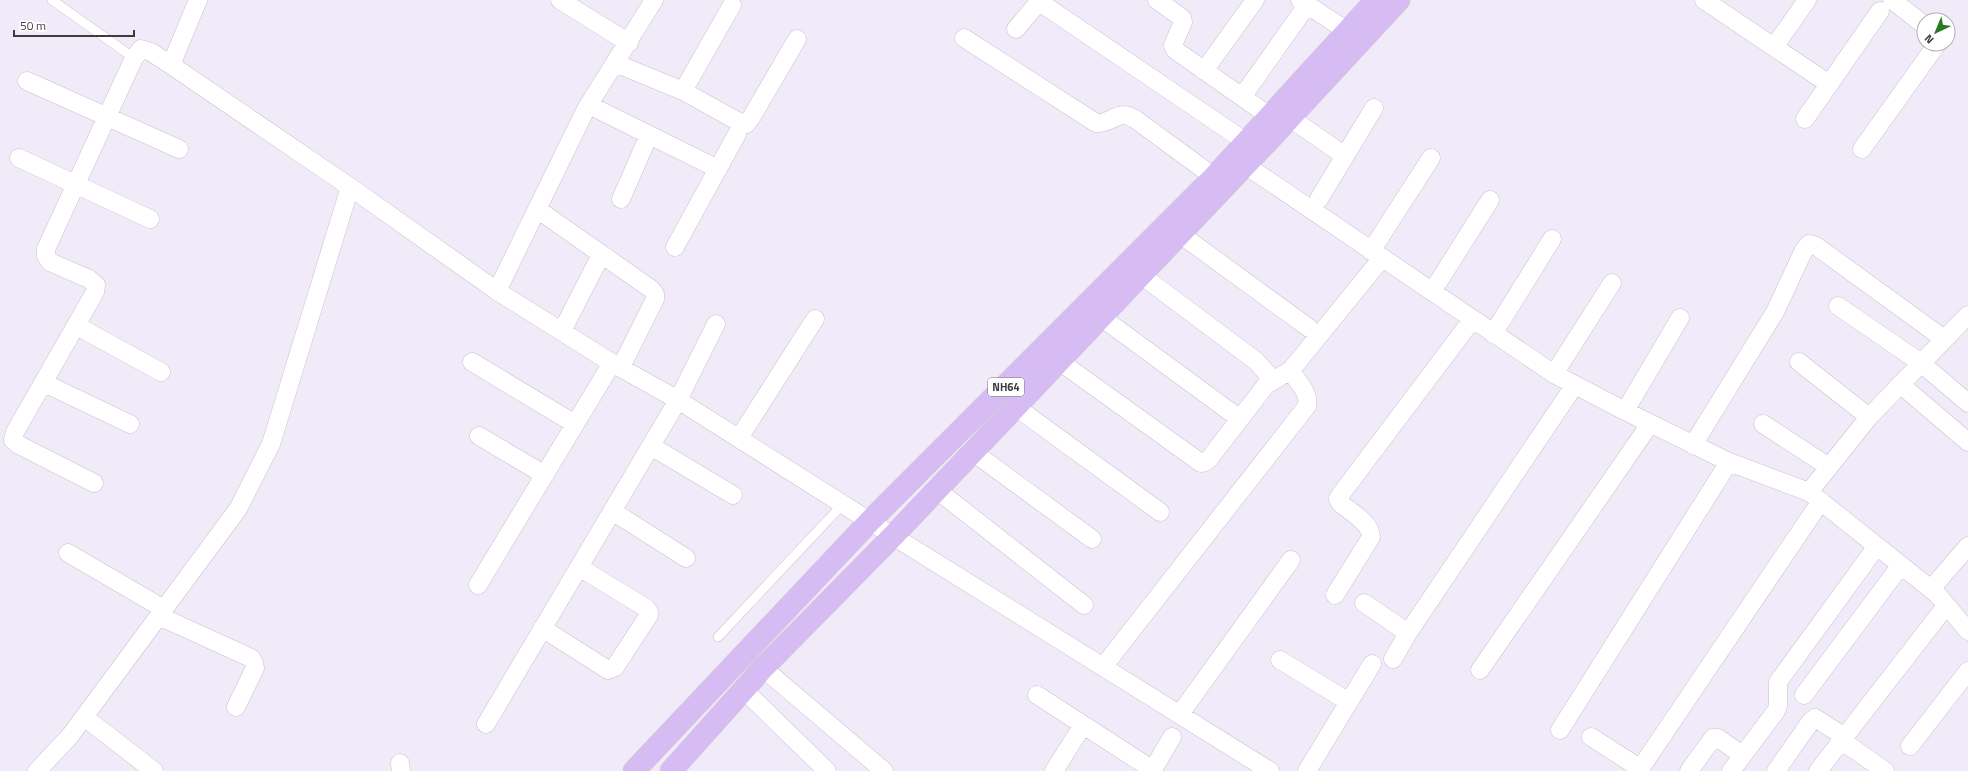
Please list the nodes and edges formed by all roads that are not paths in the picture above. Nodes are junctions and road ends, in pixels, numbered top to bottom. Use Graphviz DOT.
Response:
graph roads {
  1 [pos="52,0"];
  2 [pos="198,0"];
  3 [pos="560,0"];
  4 [pos="654,0"];
  5 [pos="1255,0"];
  6 [pos="1376,0"];
  7 [pos="1399,0"];
  8 [pos="1704,0"];
  9 [pos="1807,0"];
  10 [pos="1165,2"];
  11 [pos="1303,2"];
  12 [pos="732,5"];
  13 [pos="1886,5"];
  14 [pos="1916,21"];
  15 [pos="1016,29"];
  16 [pos="1347,31"];
  17 [pos="964,38"];
  18 [pos="797,39"];
  19 [pos="629,43"];
  20 [pos="1774,47"];
  21 [pos="1931,52"];
  22 [pos="134,58"];
  23 [pos="615,63"];
  24 [pos="171,65"];
  25 [pos="1204,71"];
  26 [pos="27,81"];
  27 [pos="1829,84"];
  28 [pos="683,91"];
  29 [pos="1242,98"];
  30 [pos="589,105"];
  31 [pos="1374,108"];
  32 [pos="108,116"];
  33 [pos="1280,117"];
  34 [pos="1805,119"];
  35 [pos="737,134"];
  36 [pos="649,135"];
  37 [pos="179,149"];
  38 [pos="1862,149"];
  39 [pos="1241,155"];
  40 [pos="1345,156"];
  41 [pos="19,158"];
  42 [pos="1431,158"];
  43 [pos="718,169"];
  44 [pos="1221,181"];
  45 [pos="76,185"];
  46 [pos="350,187"];
  47 [pos="621,199"];
  48 [pos="1319,199"];
  49 [pos="1490,200"];
  50 [pos="537,209"];
  51 [pos="150,218"];
  52 [pos="1180,234"];
  53 [pos="1552,238"];
  54 [pos="676,247"];
  55 [pos="1376,254"];
  56 [pos="602,255"];
  57 [pos="1141,275"];
  58 [pos="1612,282"];
  59 [pos="497,291"];
  60 [pos="1432,292"];
  61 [pos="1838,306"];
  62 [pos="1968,315"];
  63 [pos="1101,318"];
  64 [pos="1680,318"];
  65 [pos="815,319"];
  66 [pos="1472,320"];
  67 [pos="716,324"];
  68 [pos="77,326"];
  69 [pos="1308,328"];
  70 [pos="562,331"];
  71 [pos="1493,334"];
  72 [pos="1944,339"];
  73 [pos="1059,361"];
  74 [pos="472,362"];
  75 [pos="1799,362"];
  76 [pos="1921,363"];
  77 [pos="616,365"];
  78 [pos="1291,370"];
  79 [pos="161,372"];
  80 [pos="1554,374"];
  81 [pos="1273,380"];
  82 [pos="44,383"];
  83 [pos="1900,384"];
  84 [pos="1574,386"];
  85 [pos="678,400"];
  86 [pos="1968,403"];
  87 [pos="1016,406"];
  88 [pos="1625,411"];
  89 [pos="1869,416"];
  90 [pos="1240,419"];
  91 [pos="130,424"];
  92 [pos="575,424"];
  93 [pos="1650,424"];
  94 [pos="1763,424"];
  95 [pos="479,436"];
  96 [pos="739,438"];
  97 [pos="1968,442"];
  98 [pos="1693,445"];
  99 [pos="651,446"];
  100 [pos="973,452"];
  101 [pos="1729,462"];
  102 [pos="1829,467"];
  103 [pos="545,475"];
  104 [pos="94,483"];
  105 [pos="937,490"];
  106 [pos="733,495"];
  107 [pos="1815,497"];
  108 [pos="843,504"];
  109 [pos="612,512"];
  110 [pos="1160,512"];
  111 [pos="870,522"];
  112 [pos="893,536"];
  113 [pos="1092,539"];
  114 [pos="1877,546"];
  115 [pos="1968,546"];
  116 [pos="68,553"];
  117 [pos="686,558"];
  118 [pos="1291,560"];
  119 [pos="1900,565"];
  120 [pos="579,567"];
  121 [pos="478,585"];
  122 [pos="1931,589"];
  123 [pos="1335,595"];
  124 [pos="1364,603"];
  125 [pos="1084,605"];
  126 [pos="1946,606"];
  127 [pos="161,612"];
  128 [pos="542,628"];
  129 [pos="1968,631"];
  130 [pos="1408,633"];
  131 [pos="718,637"];
  132 [pos="1393,659"];
  133 [pos="1280,660"];
  134 [pos="1372,664"];
  135 [pos="1103,667"];
  136 [pos="763,668"];
  137 [pos="1480,670"];
  138 [pos="1968,671"];
  139 [pos="744,690"];
  140 [pos="1037,695"];
  141 [pos="1804,695"];
  142 [pos="1349,702"];
  143 [pos="236,706"];
  144 [pos="1180,714"];
  145 [pos="84,717"];
  146 [pos="486,724"];
  147 [pos="1083,725"];
  148 [pos="1560,730"];
  149 [pos="1591,737"];
  150 [pos="1172,738"];
  151 [pos="1843,739"];
  152 [pos="1910,746"];
  153 [pos="1742,755"];
  154 [pos="1152,770"];
  155 [pos="37,771"];
  156 [pos="154,771"];
  157 [pos="634,771"];
  158 [pos="671,771"];
  159 [pos="826,771"];
  160 [pos="884,771"];
  161 [pos="1054,771"];
  162 [pos="1270,771"];
  163 [pos="1307,771"];
  164 [pos="1689,771"];
  165 [pos="1731,771"];
  166 [pos="1776,771"];
  167 [pos="1818,771"];
  168 [pos="1885,771"];
  1 -- 22 [label="lane"];
  2 -- 24 [label="street"];
  3 -- 19 [label="street"];
  4 -- 19 [label="street"];
  5 -- 25 [label="street"];
  6 -- 16 [label="highway, NH64"];
  7 -- 33 [label="highway, NH64"];
  8 -- 20 [label="street"];
  9 -- 20 [label="street"];
  10 -- 25 [label="street"];
  11 -- 16 [label="street"];
  11 -- 29 [label="street"];
  12 -- 28 [label="street"];
  13 -- 14 [label="street"];
  13 -- 27 [label="street"];
  15 -- 39 [label="street"];
  16 -- 33 [label="highway, NH64"];
  17 -- 44 [label="street"];
  18 -- 28 [label="street"];
  19 -- 23 [label="street"];
  20 -- 27 [label="street"];
  21 -- 38 [label="street"];
  22 -- 24 [label="street"];
  22 -- 32 [label="street"];
  23 -- 28 [label="street"];
  23 -- 30 [label="street"];
  24 -- 46 [label="street"];
  25 -- 29 [label="street"];
  26 -- 32 [label="street"];
  27 -- 34 [label="street"];
  29 -- 33 [label="street"];
  30 -- 36 [label="street"];
  30 -- 50 [label="street"];
  31 -- 40 [label="street"];
  32 -- 37 [label="street"];
  32 -- 45 [label="street"];
  33 -- 39 [label="highway, NH64"];
  33 -- 40 [label="street"];
  35 -- 43 [label="street"];
  36 -- 43 [label="street"];
  36 -- 47 [label="street"];
  39 -- 44 [label="highway, NH64"];
  39 -- 55 [label="street"];
  40 -- 48 [label="street"];
  41 -- 45 [label="street"];
  42 -- 55 [label="street"];
  43 -- 54 [label="street"];
  44 -- 52 [label="highway, NH64"];
  44 -- 111 [label="highway, NH64"];
  45 -- 51 [label="street"];
  45 -- 68 [label="street"];
  46 -- 59 [label="street"];
  46 -- 127 [label="street"];
  49 -- 60 [label="street"];
  50 -- 56 [label="street"];
  50 -- 59 [label="street"];
  52 -- 57 [label="highway, NH64"];
  52 -- 69 [label="street"];
  53 -- 71 [label="street"];
  55 -- 60 [label="street"];
  55 -- 78 [label="street"];
  56 -- 70 [label="street"];
  56 -- 77 [label="street"];
  57 -- 63 [label="highway, NH64"];
  57 -- 81 [label="street"];
  58 -- 80 [label="street"];
  59 -- 70 [label="street"];
  60 -- 66 [label="street"];
  61 -- 76 [label="street"];
  62 -- 72 [label="street"];
  63 -- 73 [label="highway, NH64"];
  63 -- 90 [label="street"];
  64 -- 88 [label="street"];
  65 -- 96 [label="street"];
  66 -- 71 [label="street"];
  66 -- 123 [label="street"];
  67 -- 85 [label="street"];
  68 -- 79 [label="street"];
  68 -- 82 [label="street"];
  70 -- 77 [label="street"];
  71 -- 80 [label="street"];
  72 -- 76 [label="street"];
  72 -- 98 [label="street"];
  73 -- 87 [label="highway, NH64"];
  73 -- 90 [label="street"];
  74 -- 92 [label="street"];
  75 -- 89 [label="street"];
  76 -- 83 [label="street"];
  76 -- 86 [label="street"];
  77 -- 85 [label="street"];
  77 -- 92 [label="street"];
  78 -- 81 [label="street"];
  78 -- 135 [label="street"];
  80 -- 84 [label="street"];
  81 -- 90 [label="street"];
  82 -- 91 [label="street"];
  82 -- 104 [label="street"];
  83 -- 89 [label="street"];
  83 -- 97 [label="street"];
  84 -- 88 [label="street"];
  84 -- 130 [label="street"];
  85 -- 96 [label="street"];
  85 -- 99 [label="street"];
  87 -- 100 [label="highway, NH64"];
  87 -- 110 [label="street"];
  88 -- 93 [label="street"];
  89 -- 102 [label="street"];
  92 -- 103 [label="street"];
  93 -- 98 [label="street"];
  93 -- 137 [label="street"];
  94 -- 102 [label="street"];
  95 -- 103 [label="street"];
  96 -- 108 [label="street"];
  98 -- 101 [label="street"];
  99 -- 106 [label="street"];
  99 -- 109 [label="street"];
  100 -- 105 [label="highway, NH64"];
  100 -- 113 [label="street"];
  101 -- 107 [label="street"];
  101 -- 148 [label="street"];
  102 -- 107 [label="street"];
  103 -- 121 [label="street"];
  105 -- 112 [label="highway, NH64"];
  105 -- 125 [label="street"];
  107 -- 114 [label="street"];
  107 -- 149 [label="street"];
  108 -- 111 [label="street"];
  108 -- 131 [label="lane"];
  109 -- 117 [label="street"];
  109 -- 120 [label="street"];
  111 -- 112 [label="street"];
  111 -- 157 [label="highway, NH64"];
  112 -- 135 [label="street"];
  112 -- 136 [label="highway, NH64"];
  114 -- 119 [label="street"];
  114 -- 153 [label="street"];
  115 -- 122 [label="street"];
  116 -- 127 [label="street"];
  118 -- 144 [label="street"];
  119 -- 122 [label="street"];
  119 -- 141 [label="street"];
  120 -- 128 [label="street"];
  120 -- 128 [label="street"];
  122 -- 126 [label="street"];
  124 -- 130 [label="street"];
  126 -- 129 [label="street"];
  126 -- 151 [label="street"];
  127 -- 143 [label="street"];
  127 -- 145 [label="street"];
  128 -- 146 [label="street"];
  130 -- 132 [label="street"];
  133 -- 142 [label="street"];
  134 -- 142 [label="street"];
  135 -- 144 [label="street"];
  136 -- 139 [label="highway, NH64"];
  136 -- 160 [label="street"];
  138 -- 152 [label="street"];
  139 -- 158 [label="highway, NH64"];
  139 -- 159 [label="street"];
  140 -- 147 [label="street"];
  142 -- 163 [label="street"];
  144 -- 162 [label="street"];
  145 -- 155 [label="street"];
  145 -- 156 [label="street"];
  147 -- 154 [label="street"];
  147 -- 161 [label="street"];
  150 -- 154 [label="street"];
  151 -- 166 [label="street"];
  151 -- 167 [label="street"];
  151 -- 168 [label="street"];
  153 -- 164 [label="street"];
  153 -- 165 [label="street"];
}
